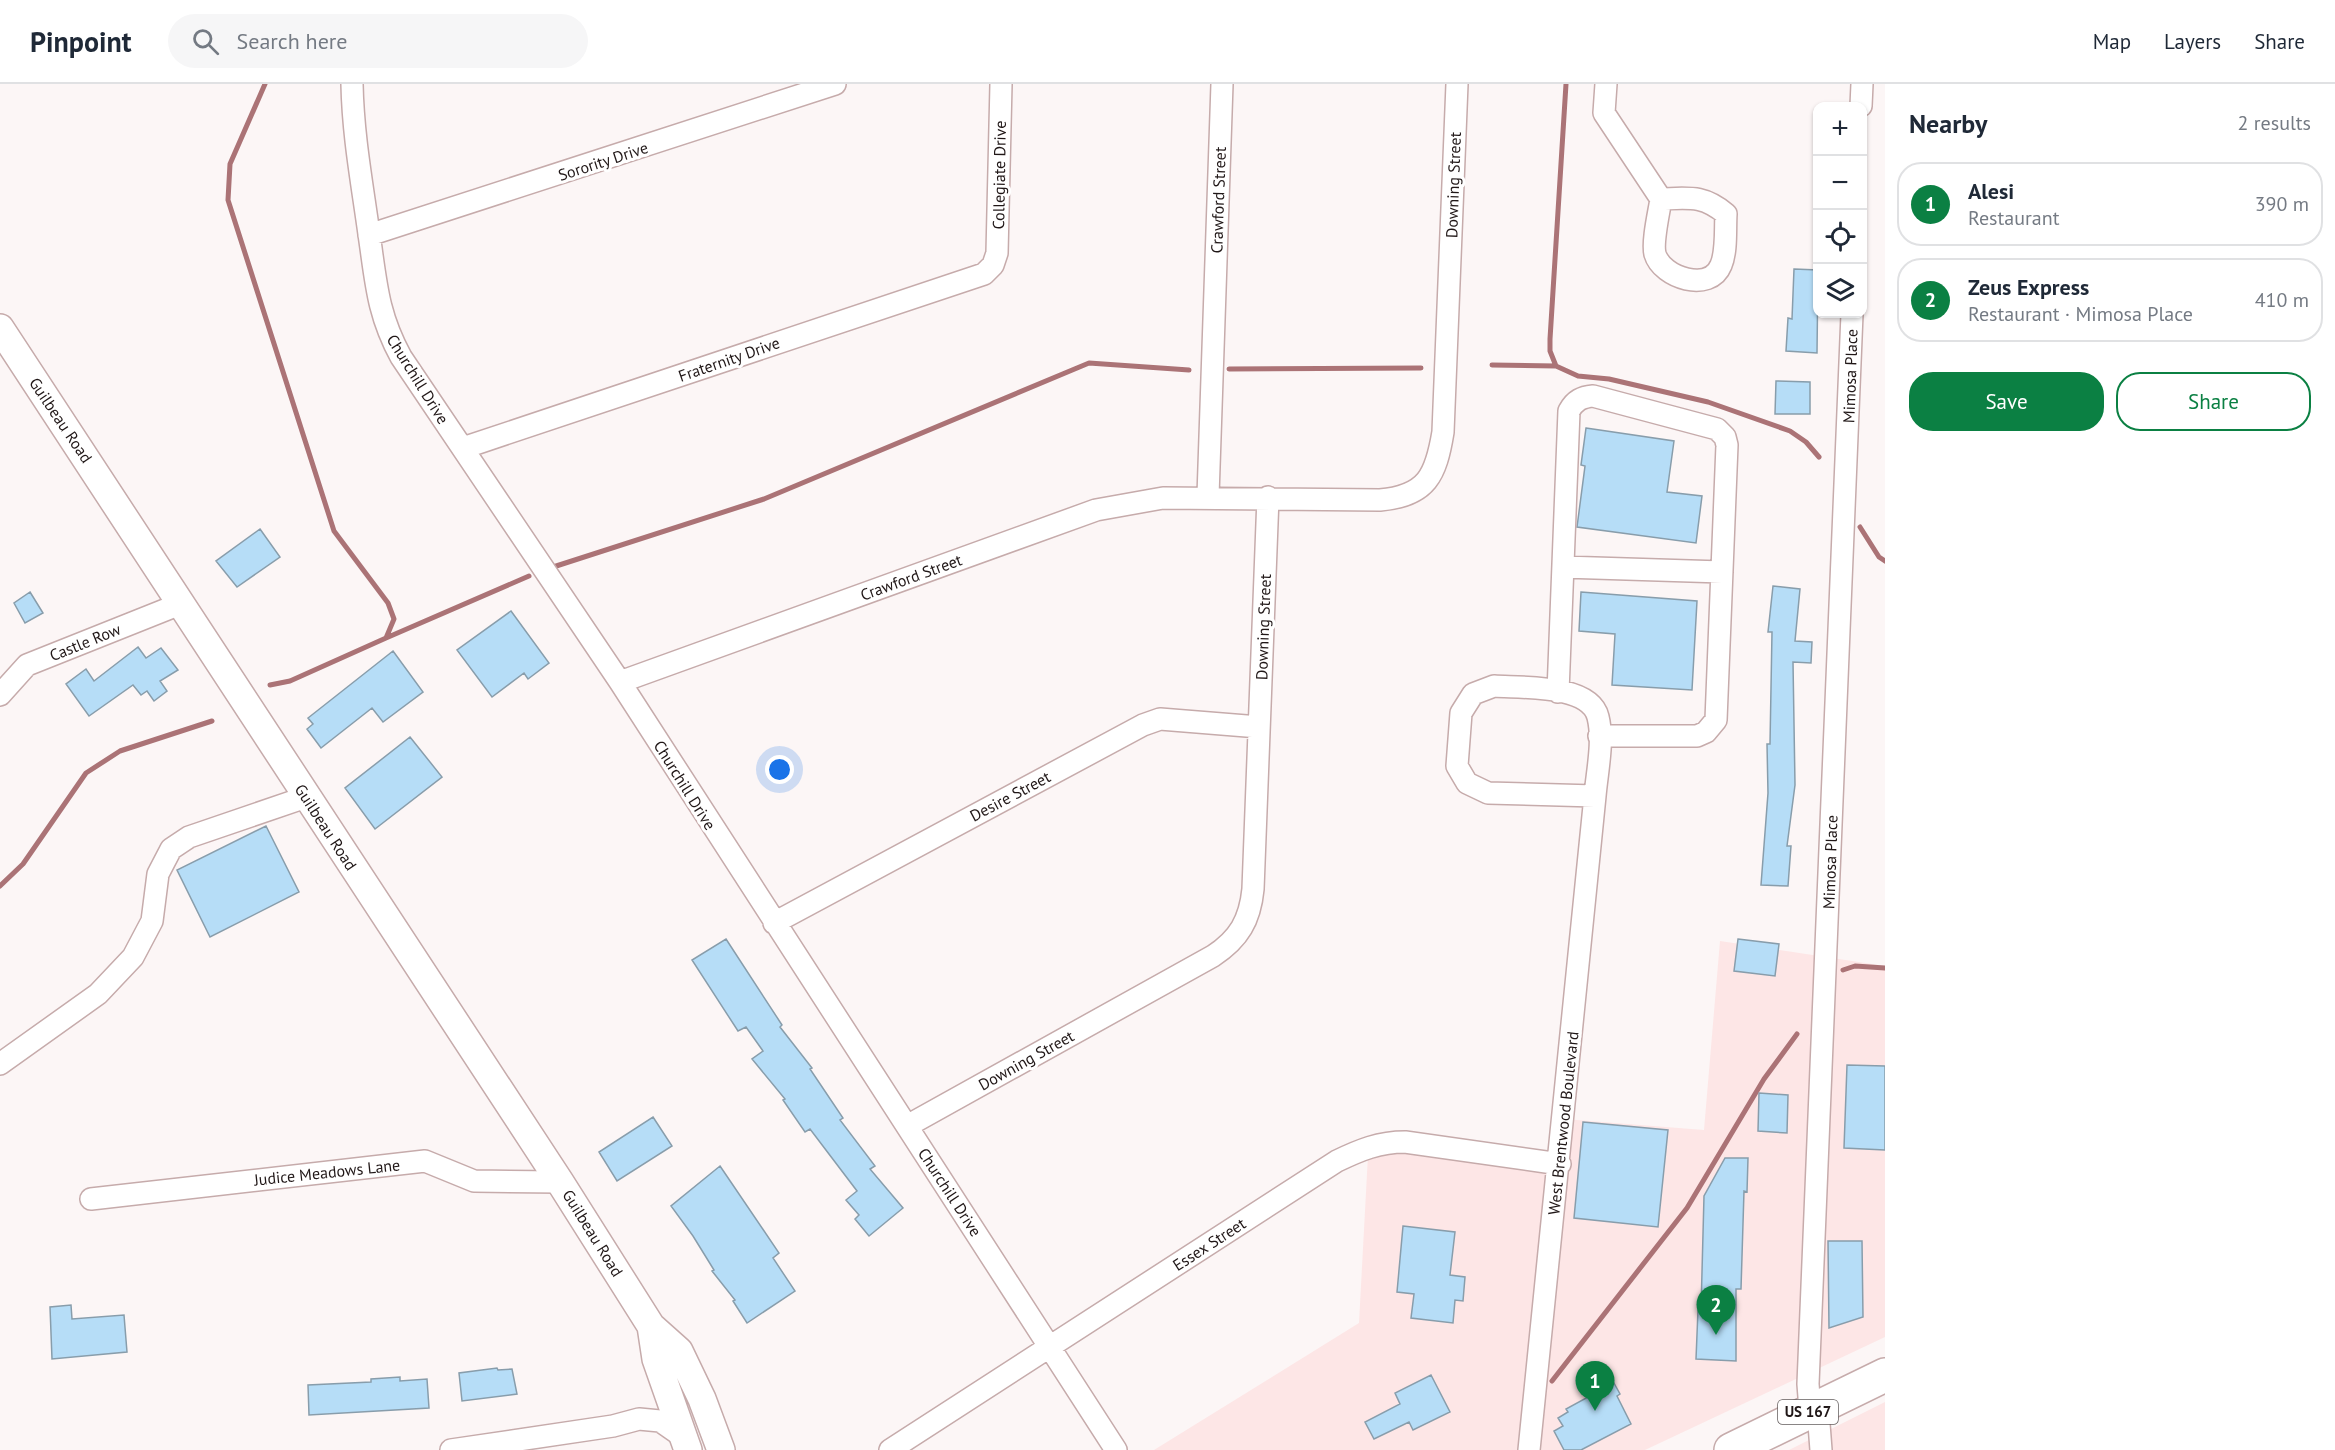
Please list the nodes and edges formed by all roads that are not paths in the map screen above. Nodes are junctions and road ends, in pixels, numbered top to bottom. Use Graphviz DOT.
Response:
graph roads {
  1 [pos="352,84"];
  2 [pos="836,84"];
  3 [pos="1001,84"];
  4 [pos="1222,84"];
  5 [pos="1457,84"];
  6 [pos="1606,84"];
  7 [pos="1862,84"];
  8 [pos="1861,102"];
  9 [pos="1661,199"];
  10 [pos="369,235"];
  11 [pos="993,265"];
  12 [pos="1852,318"];
  13 [pos="0,328"];
  14 [pos="463,448"];
  15 [pos="1208,496"];
  16 [pos="1268,497"];
  17 [pos="1563,567"];
  18 [pos="1722,572"];
  19 [pos="180,604"];
  20 [pos="620,682"];
  21 [pos="1558,692"];
  22 [pos="0,695"];
  23 [pos="1259,727"];
  24 [pos="1599,736"];
  25 [pos="1595,796"];
  26 [pos="306,797"];
  27 [pos="774,923"];
  28 [pos="0,1064"];
  29 [pos="907,1126"];
  30 [pos="1560,1164"];
  31 [pos="560,1182"];
  32 [pos="91,1198"];
  33 [pos="651,1326"];
  34 [pos="1051,1348"];
  35 [pos="1885,1375"];
  36 [pos="664,1378"];
  37 [pos="1813,1410"];
  38 [pos="639,1419"];
  39 [pos="691,1446"];
  40 [pos="451,1450"];
  41 [pos="721,1450"];
  42 [pos="890,1450"];
  43 [pos="1116,1450"];
  44 [pos="1529,1450"];
  45 [pos="1731,1450"];
  46 [pos="1821,1450"];
  1 -- 10 [label="street, Churchill Drive"];
  2 -- 10 [label="street, Sorority Drive"];
  3 -- 11 [label="street, Collegiate Drive"];
  4 -- 15 [label="street, Crawford Street"];
  5 -- 16 [label="street, Downing Street"];
  6 -- 9 [label="street"];
  7 -- 8 [label="street"];
  10 -- 14 [label="street, Churchill Drive"];
  11 -- 14 [label="street, Fraternity Drive"];
  12 -- 37 [label="street, Mimosa Place"];
  13 -- 19 [label="street, Guilbeau Road"];
  14 -- 20 [label="street, Churchill Drive"];
  15 -- 16 [label="street, Crawford Street"];
  15 -- 20 [label="street, Crawford Street"];
  16 -- 23 [label="street, Downing Street"];
  17 -- 18 [label="street"];
  17 -- 18 [label="street"];
  17 -- 21 [label="street"];
  18 -- 24 [label="street"];
  19 -- 22 [label="street, Castle Row"];
  19 -- 26 [label="street, Guilbeau Road"];
  20 -- 27 [label="street, Churchill Drive"];
  21 -- 24 [label="street, West Brentwood Boulevard"];
  21 -- 25 [label="street, West Brentwood Boulevard"];
  23 -- 27 [label="street, Desire Street"];
  23 -- 29 [label="street, Downing Street"];
  24 -- 25 [label="street, West Brentwood Boulevard"];
  25 -- 30 [label="street, West Brentwood Boulevard"];
  26 -- 28 [label="street"];
  26 -- 31 [label="street, Guilbeau Road"];
  27 -- 29 [label="street, Churchill Drive"];
  29 -- 34 [label="street, Churchill Drive"];
  30 -- 34 [label="street, Essex Street"];
  30 -- 44 [label="street, West Brentwood Boulevard"];
  31 -- 32 [label="street, Judice Meadows Lane"];
  31 -- 33 [label="street, Guilbeau Road"];
  33 -- 36 [label="street, Guilbeau Road"];
  33 -- 41 [label="street, Guilbeau Road"];
  34 -- 42 [label="street, Essex Street"];
  34 -- 43 [label="street, Churchill Drive"];
  35 -- 37 [label="main road, US 167"];
  36 -- 38 [label="street"];
  36 -- 39 [label="street"];
  37 -- 45 [label="main road, US 167"];
  37 -- 46 [label="street, Mimosa Place"];
  38 -- 39 [label="street"];
  38 -- 40 [label="street"];
}
